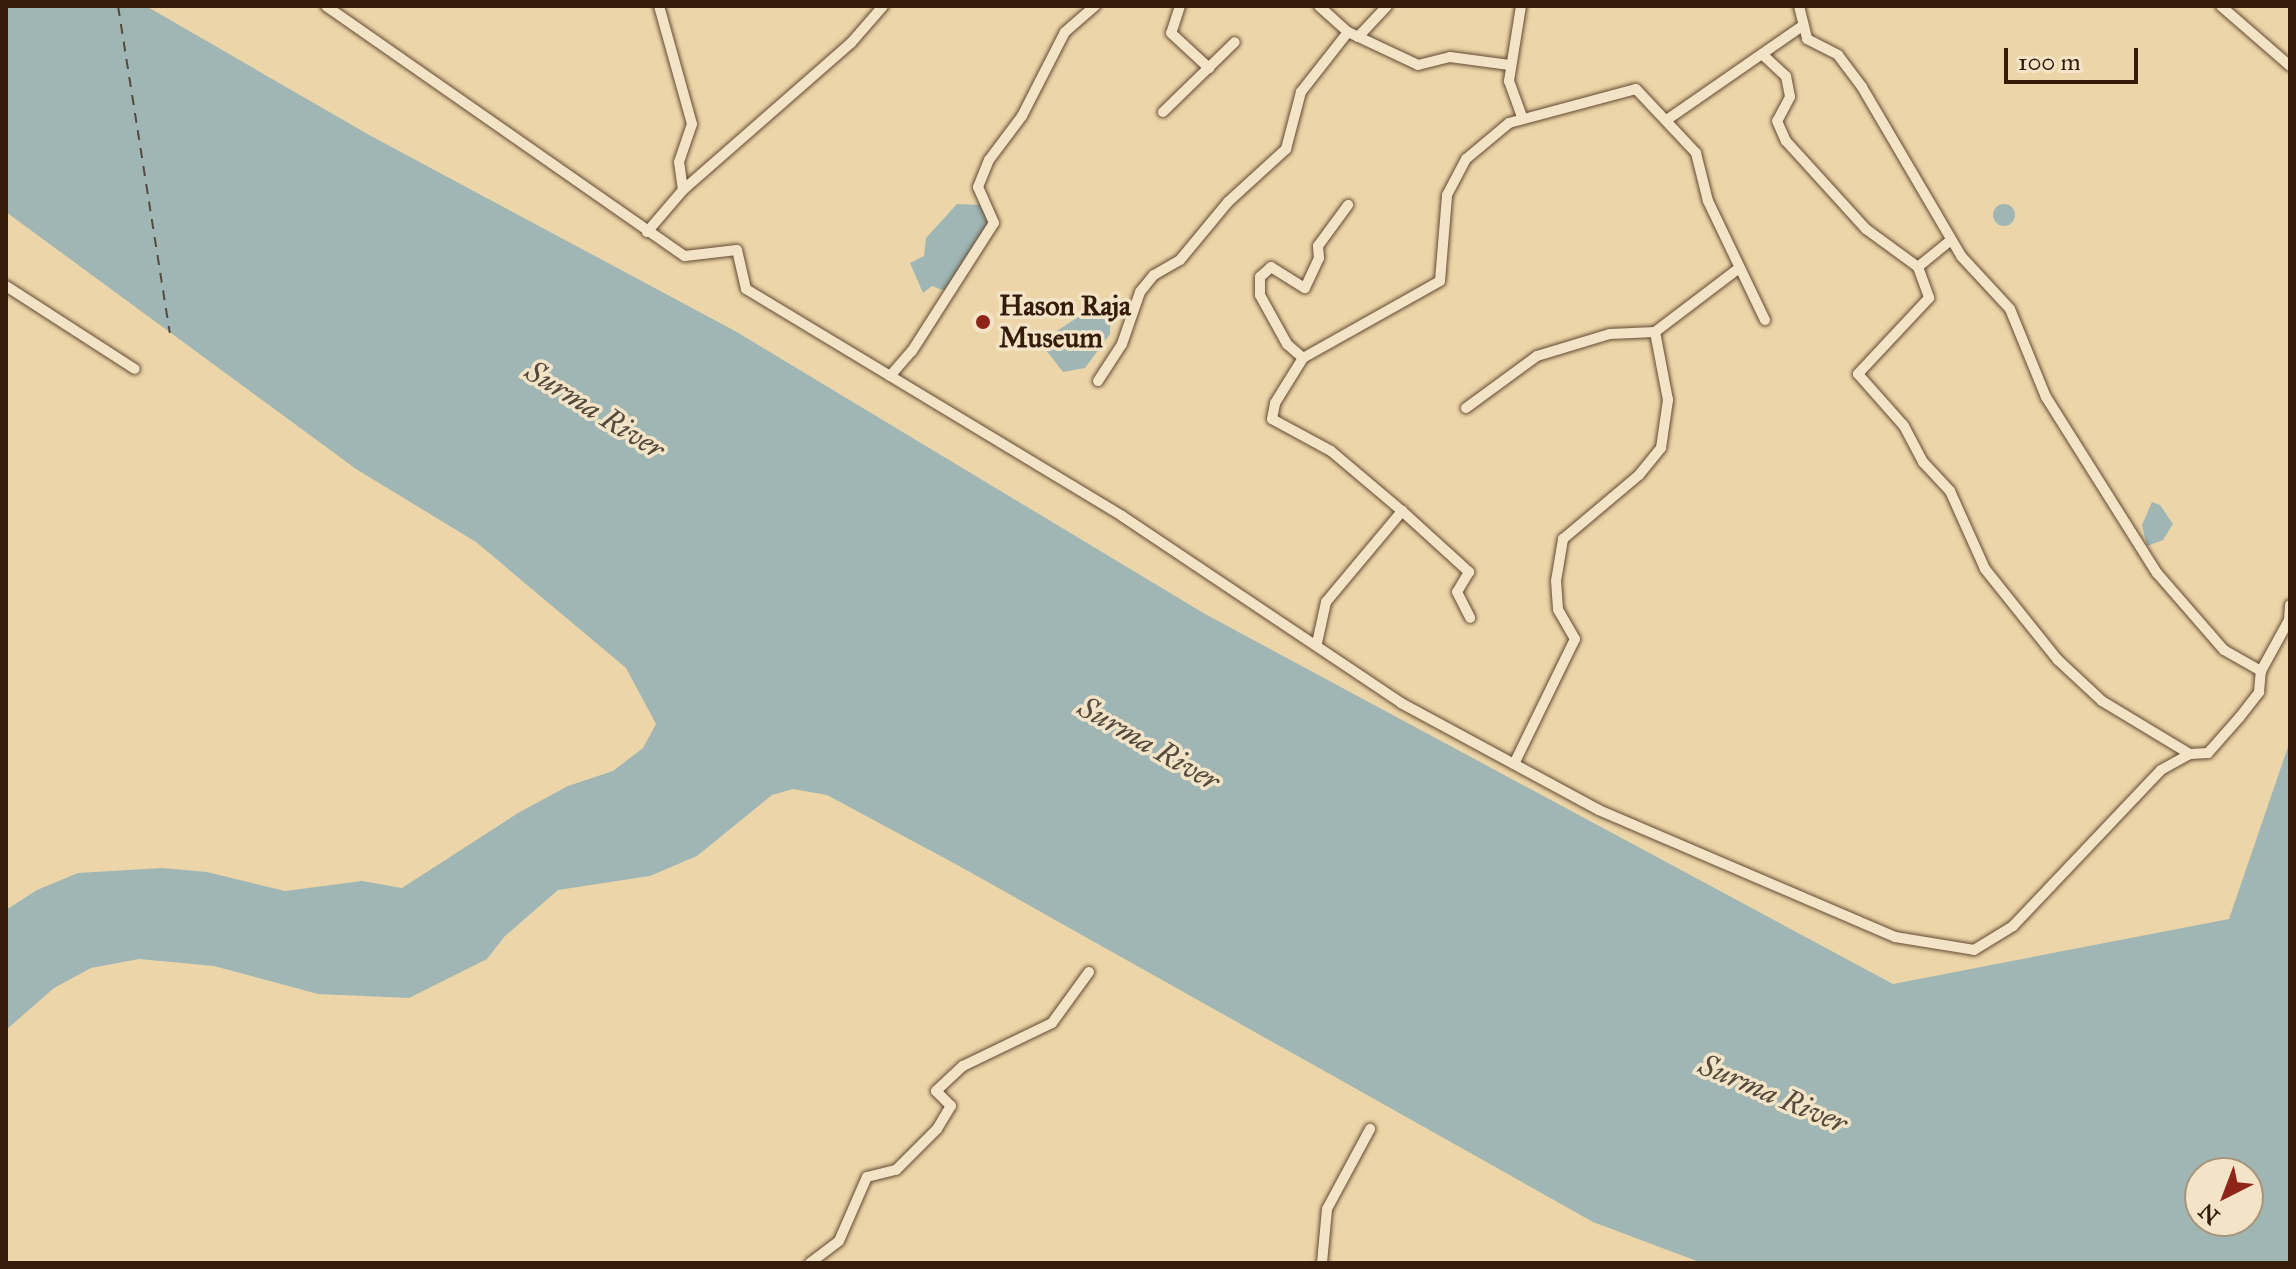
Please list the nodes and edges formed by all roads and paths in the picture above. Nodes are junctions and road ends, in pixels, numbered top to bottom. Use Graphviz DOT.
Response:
graph roads {
  1 [pos="326,6"];
  2 [pos="659,6"];
  3 [pos="1095,6"];
  4 [pos="1180,6"];
  5 [pos="1319,6"];
  6 [pos="1387,6"];
  7 [pos="1521,6"];
  8 [pos="1799,6"];
  9 [pos="2221,6"];
  10 [pos="881,7"];
  11 [pos="1801,27"];
  12 [pos="1353,35"];
  13 [pos="1235,42"];
  14 [pos="1762,54"];
  15 [pos="1509,65"];
  16 [pos="2290,66"];
  17 [pos="1209,68"];
  18 [pos="1163,112"];
  19 [pos="1522,116"];
  20 [pos="1668,119"];
  21 [pos="683,190"];
  22 [pos="1348,205"];
  23 [pos="647,232"];
  24 [pos="1951,240"];
  25 [pos="1918,267"];
  26 [pos="1738,269"];
  27 [pos="6,286"];
  28 [pos="1765,320"];
  29 [pos="1655,332"];
  30 [pos="1303,358"];
  31 [pos="135,369"];
  32 [pos="890,376"];
  33 [pos="1098,381"];
  34 [pos="1466,408"];
  35 [pos="1402,511"];
  36 [pos="2290,605"];
  37 [pos="1470,618"];
  38 [pos="1317,643"];
  39 [pos="2261,671"];
  40 [pos="2190,754"];
  41 [pos="1514,764"];
  42 [pos="1089,972"];
  43 [pos="1370,1129"];
  44 [pos="810,1263"];
  45 [pos="1322,1263"];
  1 -- 23 [label="street"];
  2 -- 21 [label="street"];
  3 -- 32 [label="street"];
  4 -- 17 [label="street"];
  5 -- 12 [label="street"];
  6 -- 12 [label="street"];
  7 -- 15 [label="street"];
  8 -- 11 [label="street"];
  9 -- 16 [label="street"];
  10 -- 21 [label="street"];
  11 -- 14 [label="street"];
  11 -- 24 [label="street"];
  12 -- 15 [label="street"];
  12 -- 33 [label="street"];
  13 -- 17 [label="street"];
  14 -- 20 [label="street"];
  14 -- 25 [label="street"];
  15 -- 19 [label="street"];
  17 -- 18 [label="street"];
  19 -- 20 [label="street"];
  19 -- 30 [label="street"];
  20 -- 26 [label="street"];
  21 -- 23 [label="street"];
  22 -- 30 [label="street"];
  23 -- 32 [label="street"];
  24 -- 25 [label="street"];
  24 -- 39 [label="street"];
  25 -- 40 [label="street"];
  26 -- 28 [label="street"];
  26 -- 29 [label="street"];
  27 -- 31 [label="street"];
  29 -- 34 [label="street"];
  29 -- 41 [label="street"];
  30 -- 35 [label="street"];
  32 -- 38 [label="street"];
  35 -- 37 [label="street"];
  35 -- 38 [label="street"];
  36 -- 39 [label="street"];
  38 -- 41 [label="street"];
  39 -- 40 [label="street"];
  40 -- 41 [label="street"];
  42 -- 44 [label="street"];
  43 -- 45 [label="street"];
}
